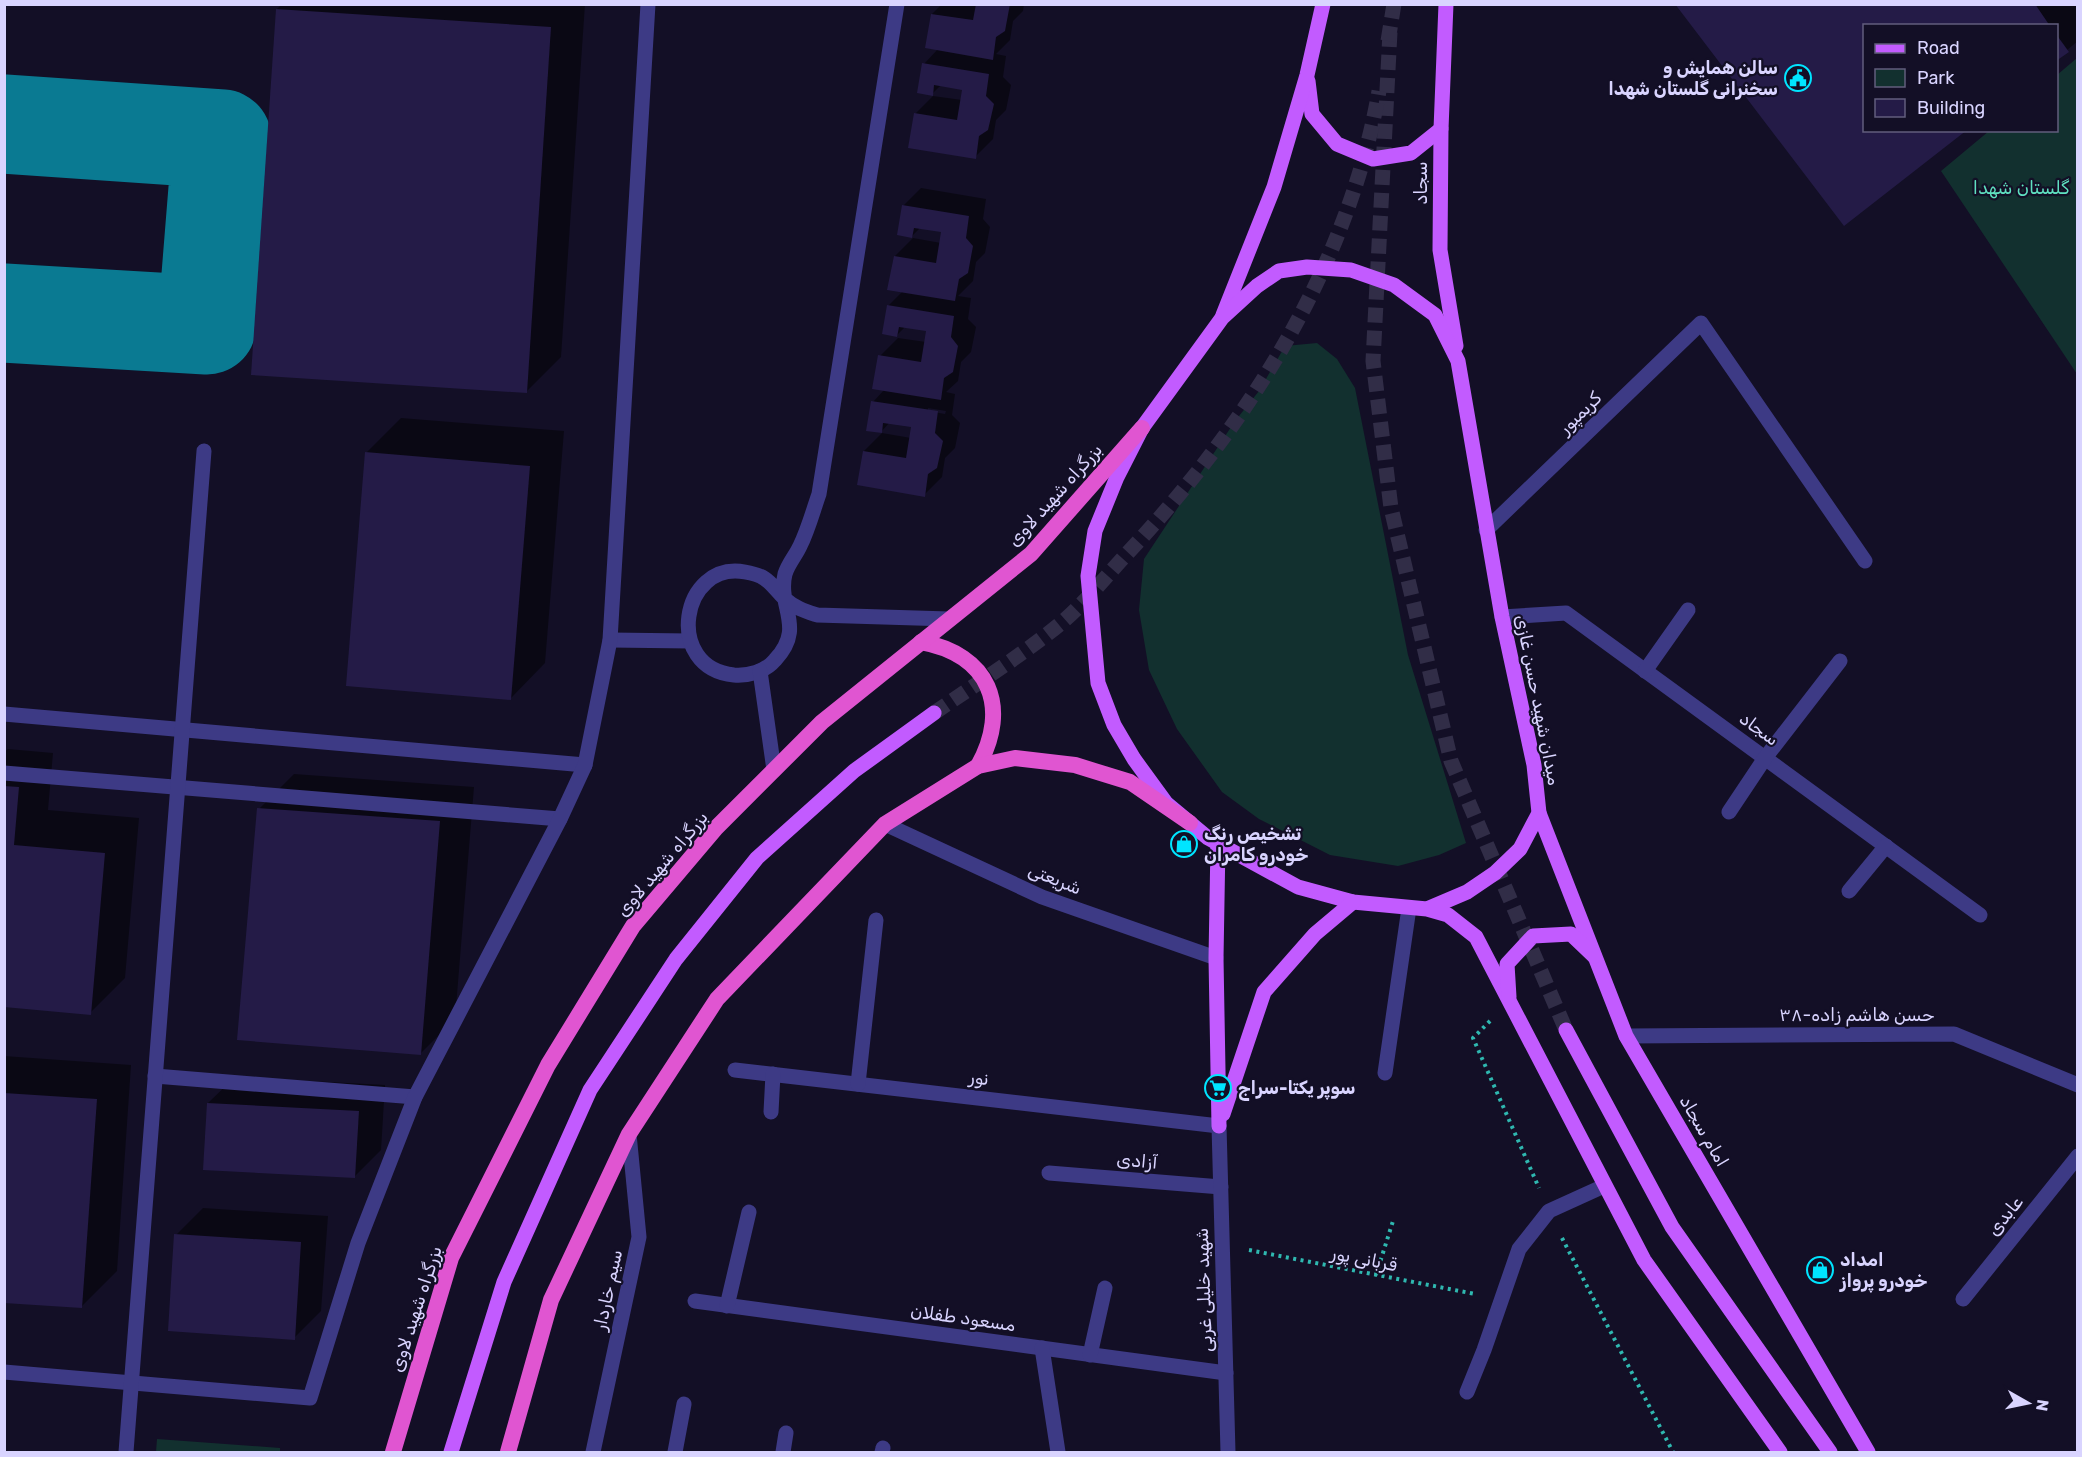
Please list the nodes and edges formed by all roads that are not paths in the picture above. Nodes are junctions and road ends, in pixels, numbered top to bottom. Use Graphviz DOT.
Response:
graph roads {
  1 [pos="648,4"];
  2 [pos="897,4"];
  3 [pos="1323,4"];
  4 [pos="1446,4"];
  5 [pos="1307,75"];
  6 [pos="1441,129"];
  7 [pos="1222,318"];
  8 [pos="1458,361"];
  9 [pos="1142,428"];
  10 [pos="204,451"];
  11 [pos="1486,530"];
  12 [pos="1865,561"];
  13 [pos="785,598"];
  14 [pos="1688,610"];
  15 [pos="1502,617"];
  16 [pos="949,619"];
  17 [pos="610,640"];
  18 [pos="690,641"];
  19 [pos="921,642"];
  20 [pos="1840,661"];
  21 [pos="760,671"];
  22 [pos="1645,671"];
  23 [pos="934,713"];
  24 [pos="4,714"];
  25 [pos="182,730"];
  26 [pos="1765,758"];
  27 [pos="585,765"];
  28 [pos="978,766"];
  29 [pos="774,770"];
  30 [pos="4,773"];
  31 [pos="178,787"];
  32 [pos="1729,812"];
  33 [pos="1539,813"];
  34 [pos="560,819"];
  35 [pos="1190,823"];
  36 [pos="885,824"];
  37 [pos="1218,843"];
  38 [pos="1886,846"];
  39 [pos="1849,891"];
  40 [pos="1353,902"];
  41 [pos="1409,908"];
  42 [pos="1427,909"];
  43 [pos="1980,915"];
  44 [pos="876,920"];
  45 [pos="1216,958"];
  46 [pos="1599,960"];
  47 [pos="1510,1002"];
  48 [pos="1566,1030"];
  49 [pos="1626,1036"];
  50 [pos="735,1070"];
  51 [pos="1385,1073"];
  52 [pos="773,1074"];
  53 [pos="155,1076"];
  54 [pos="858,1084"];
  55 [pos="2078,1085"];
  56 [pos="415,1097"];
  57 [pos="771,1112"];
  58 [pos="1219,1125"];
  59 [pos="629,1134"];
  60 [pos="2078,1156"];
  61 [pos="1049,1173"];
  62 [pos="1604,1185"];
  63 [pos="1221,1187"];
  64 [pos="749,1212"];
  65 [pos="1105,1288"];
  66 [pos="1963,1299"];
  67 [pos="694,1301"];
  68 [pos="727,1306"];
  69 [pos="1042,1348"];
  70 [pos="1090,1355"];
  71 [pos="4,1372"];
  72 [pos="1226,1373"];
  73 [pos="132,1382"];
  74 [pos="1467,1392"];
  75 [pos="684,1404"];
  76 [pos="786,1433"];
  77 [pos="126,1452"];
  78 [pos="393,1452"];
  79 [pos="451,1452"];
  80 [pos="508,1452"];
  81 [pos="593,1452"];
  82 [pos="675,1452"];
  83 [pos="783,1452"];
  84 [pos="1058,1452"];
  85 [pos="1228,1452"];
  86 [pos="1780,1452"];
  87 [pos="1830,1452"];
  88 [pos="1868,1452"];
  1 -- 17 [label="street"];
  2 -- 13 [label="street"];
  3 -- 5 [label="main road"];
  4 -- 6 [label="main road, سجاد"];
  5 -- 6 [label="main road"];
  5 -- 7 [label="main road"];
  6 -- 8 [label="main road, سجاد"];
  7 -- 8 [label="main road, میدان شهید حسن غازی"];
  7 -- 9 [label="main road, میدان شهید حسن غازی"];
  8 -- 11 [label="main road, میدان شهید حسن غازی"];
  9 -- 16 [label="highway, بزرگراه شهید لاوی"];
  9 -- 35 [label="main road, میدان شهید حسن غازی"];
  10 -- 25 [label="street"];
  11 -- 12 [label="street, کریمپور"];
  11 -- 15 [label="main road, میدان شهید حسن غازی"];
  13 -- 16 [label="street"];
  13 -- 18 [label="street"];
  13 -- 21 [label="street"];
  14 -- 22 [label="street"];
  15 -- 22 [label="street, سجاد"];
  15 -- 33 [label="main road, میدان شهید حسن غازی"];
  16 -- 19 [label="highway, بزرگراه شهید لاوی"];
  17 -- 18 [label="street"];
  17 -- 27 [label="street"];
  18 -- 21 [label="street"];
  19 -- 28 [label="highway"];
  19 -- 29 [label="highway, بزرگراه شهید لاوی"];
  20 -- 26 [label="street"];
  21 -- 29 [label="street"];
  22 -- 26 [label="street, سجاد"];
  23 -- 79 [label="main road"];
  24 -- 25 [label="street"];
  25 -- 27 [label="street"];
  25 -- 31 [label="street"];
  26 -- 32 [label="street"];
  26 -- 38 [label="street, سجاد"];
  27 -- 34 [label="street"];
  28 -- 35 [label="highway"];
  28 -- 36 [label="highway"];
  29 -- 78 [label="highway, بزرگراه شهید لاوی"];
  30 -- 31 [label="street"];
  31 -- 34 [label="street"];
  31 -- 53 [label="street"];
  33 -- 42 [label="main road, میدان شهید حسن غازی"];
  33 -- 46 [label="main road, امام سجاد"];
  34 -- 56 [label="street"];
  35 -- 37 [label="main road, میدان شهید حسن غازی"];
  36 -- 45 [label="street, شریعتی"];
  36 -- 59 [label="highway"];
  37 -- 40 [label="main road, میدان شهید حسن غازی"];
  37 -- 45 [label="main road"];
  38 -- 39 [label="street"];
  38 -- 43 [label="street, سجاد"];
  40 -- 41 [label="main road, میدان شهید حسن غازی"];
  40 -- 58 [label="main road"];
  41 -- 42 [label="main road, میدان شهید حسن غازی"];
  41 -- 51 [label="street"];
  42 -- 47 [label="main road"];
  44 -- 54 [label="street"];
  45 -- 58 [label="main road"];
  46 -- 47 [label="main road"];
  46 -- 49 [label="main road, امام سجاد"];
  47 -- 62 [label="main road"];
  48 -- 87 [label="main road"];
  49 -- 55 [label="street, ۳۸-حسن هاشم زاده"];
  49 -- 88 [label="main road, امام سجاد"];
  50 -- 52 [label="street, نور"];
  52 -- 54 [label="street, نور"];
  52 -- 57 [label="street"];
  53 -- 56 [label="street"];
  53 -- 73 [label="street"];
  54 -- 58 [label="street, نور"];
  56 -- 73 [label="street"];
  58 -- 63 [label="street, شهید خلیلی غربی"];
  59 -- 80 [label="highway"];
  59 -- 81 [label="street, سیم خاردار"];
  60 -- 66 [label="street, عابدی"];
  61 -- 63 [label="street, آزادی"];
  62 -- 74 [label="street"];
  62 -- 86 [label="main road"];
  63 -- 72 [label="street, شهید خلیلی غربی"];
  64 -- 68 [label="street"];
  65 -- 70 [label="street"];
  67 -- 68 [label="street, مسعود طفلان"];
  68 -- 69 [label="street, مسعود طفلان"];
  69 -- 70 [label="street, مسعود طفلان"];
  69 -- 84 [label="street"];
  70 -- 72 [label="street, مسعود طفلان"];
  71 -- 73 [label="street"];
  72 -- 85 [label="street, شهید خلیلی غربی"];
  73 -- 77 [label="street"];
  75 -- 82 [label="street"];
  76 -- 83 [label="street"];
}
